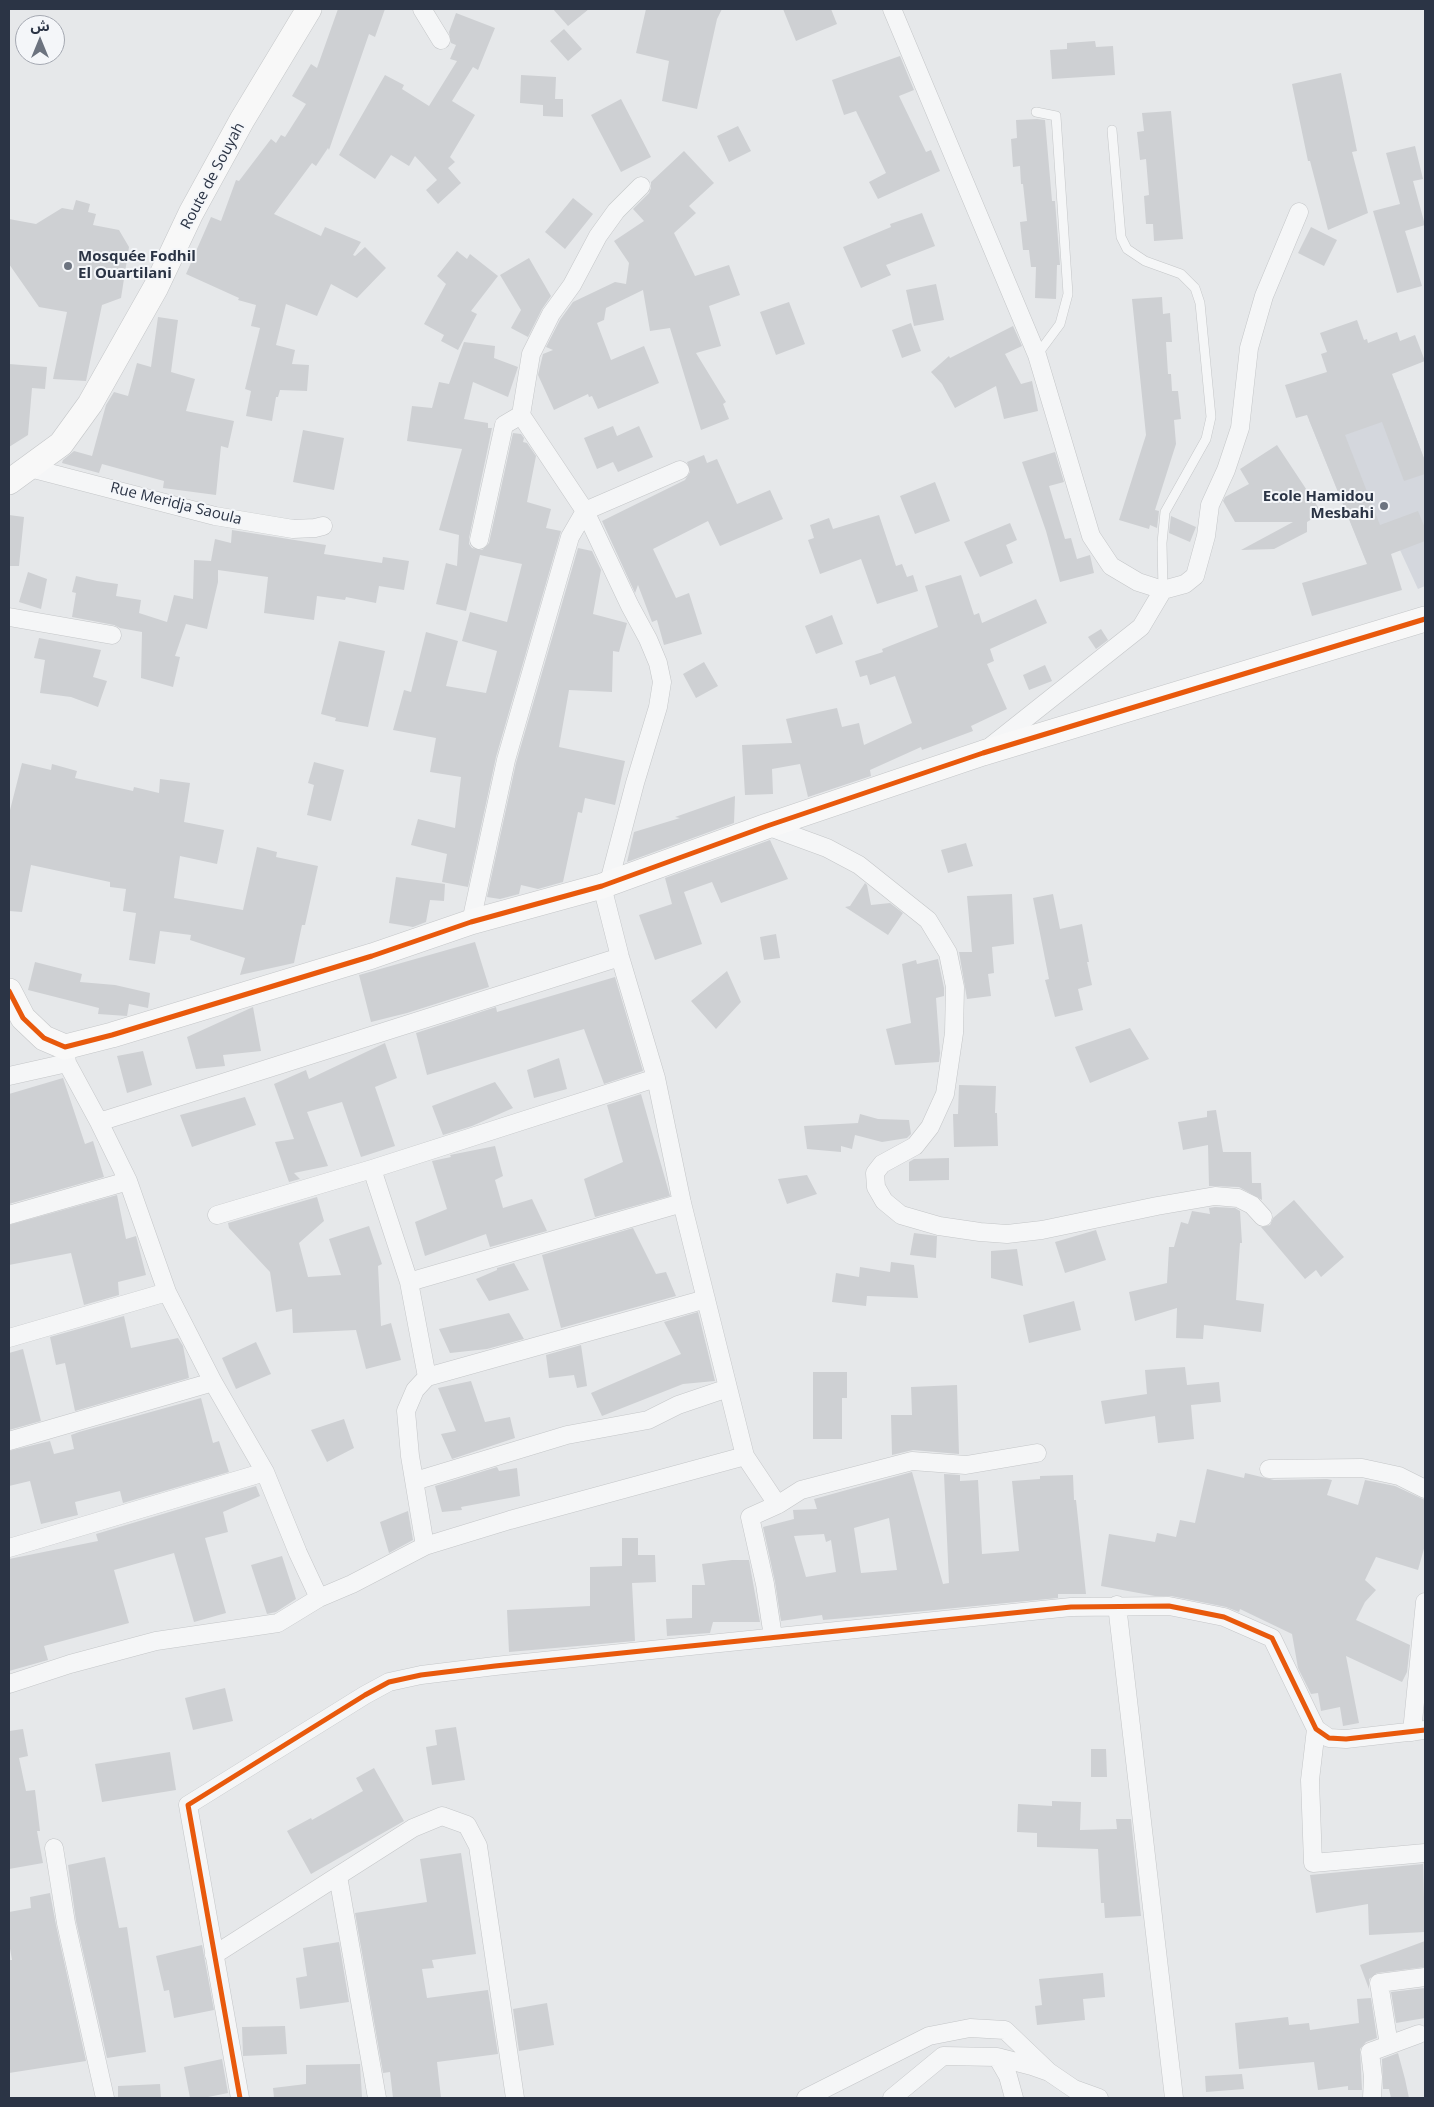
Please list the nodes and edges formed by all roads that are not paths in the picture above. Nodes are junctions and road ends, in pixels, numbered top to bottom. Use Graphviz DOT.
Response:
graph roads {
  1 [pos="309,9"];
  2 [pos="422,9"];
  3 [pos="892,9"];
  4 [pos="441,40"];
  5 [pos="1036,112"];
  6 [pos="1112,130"];
  7 [pos="641,186"];
  8 [pos="1299,212"];
  9 [pos="1038,354"];
  10 [pos="521,415"];
  11 [pos="30,468"];
  12 [pos="680,470"];
  13 [pos="9,482"];
  14 [pos="585,511"];
  15 [pos="324,526"];
  16 [pos="479,540"];
  17 [pos="1163,590"];
  18 [pos="9,617"];
  19 [pos="1425,619"];
  20 [pos="112,635"];
  21 [pos="982,753"];
  22 [pos="768,826"];
  23 [pos="605,884"];
  24 [pos="471,922"];
  25 [pos="620,957"];
  26 [pos="9,991"];
  27 [pos="16,1020"];
  28 [pos="66,1055"];
  29 [pos="9,1076"];
  30 [pos="656,1078"];
  31 [pos="99,1122"];
  32 [pos="372,1169"];
  33 [pos="128,1181"];
  34 [pos="682,1203"];
  35 [pos="217,1215"];
  36 [pos="9,1216"];
  37 [pos="1263,1216"];
  38 [pos="409,1282"];
  39 [pos="167,1292"];
  40 [pos="706,1299"];
  41 [pos="9,1338"];
  42 [pos="427,1377"];
  43 [pos="213,1382"];
  44 [pos="728,1388"];
  45 [pos="9,1441"];
  46 [pos="1037,1453"];
  47 [pos="745,1456"];
  48 [pos="1269,1469"];
  49 [pos="264,1472"];
  50 [pos="415,1481"];
  51 [pos="1425,1488"];
  52 [pos="780,1504"];
  53 [pos="426,1546"];
  54 [pos="9,1548"];
  55 [pos="319,1598"];
  56 [pos="1425,1602"];
  57 [pos="1117,1605"];
  58 [pos="773,1637"];
  59 [pos="9,1684"];
  60 [pos="1316,1729"];
  61 [pos="1419,1731"];
  62 [pos="54,1848"];
  63 [pos="1425,1852"];
  64 [pos="338,1876"];
  65 [pos="214,1955"];
  66 [pos="1425,1977"];
  67 [pos="1419,2034"];
  68 [pos="1389,2045"];
  69 [pos="997,2057"];
  70 [pos="1049,2072"];
  71 [pos="105,2098"];
  72 [pos="240,2098"];
  73 [pos="377,2098"];
  74 [pos="515,2098"];
  75 [pos="806,2098"];
  76 [pos="892,2098"];
  77 [pos="1014,2098"];
  78 [pos="1099,2098"];
  79 [pos="1174,2098"];
  80 [pos="1372,2098"];
  1 -- 11 [label="street, Route de Souyah"];
  2 -- 4 [label="street"];
  3 -- 9 [label="street"];
  5 -- 9 [label="lane"];
  6 -- 17 [label="lane"];
  7 -- 10 [label="street"];
  8 -- 17 [label="street"];
  9 -- 17 [label="street"];
  10 -- 14 [label="street"];
  10 -- 16 [label="street"];
  11 -- 13 [label="street, Route de Souyah"];
  11 -- 15 [label="street, Rue Meridja Saoula"];
  12 -- 14 [label="street"];
  14 -- 23 [label="street"];
  14 -- 24 [label="street"];
  17 -- 21 [label="street"];
  18 -- 20 [label="street"];
  19 -- 21 [label="street"];
  21 -- 22 [label="street"];
  22 -- 23 [label="street"];
  22 -- 37 [label="street"];
  23 -- 24 [label="street"];
  23 -- 25 [label="street"];
  24 -- 28 [label="street"];
  25 -- 30 [label="street"];
  25 -- 31 [label="street"];
  26 -- 27 [label="street"];
  27 -- 28 [label="street"];
  28 -- 29 [label="street"];
  28 -- 31 [label="street"];
  30 -- 32 [label="street"];
  30 -- 34 [label="street"];
  31 -- 33 [label="street"];
  32 -- 35 [label="street"];
  32 -- 38 [label="street"];
  33 -- 36 [label="street"];
  33 -- 39 [label="street"];
  34 -- 38 [label="street"];
  34 -- 40 [label="street"];
  38 -- 42 [label="street"];
  39 -- 41 [label="street"];
  39 -- 43 [label="street"];
  40 -- 42 [label="street"];
  40 -- 44 [label="street"];
  42 -- 50 [label="street"];
  43 -- 45 [label="street"];
  43 -- 49 [label="street"];
  44 -- 47 [label="street"];
  44 -- 50 [label="street"];
  46 -- 52 [label="street"];
  47 -- 52 [label="street"];
  47 -- 53 [label="street"];
  48 -- 51 [label="street"];
  49 -- 54 [label="street"];
  49 -- 55 [label="street"];
  50 -- 53 [label="street"];
  52 -- 58 [label="street"];
  53 -- 55 [label="street"];
  55 -- 59 [label="street"];
  56 -- 61 [label="street"];
  57 -- 58 [label="street"];
  57 -- 60 [label="street"];
  57 -- 79 [label="street"];
  58 -- 65 [label="street"];
  60 -- 61 [label="street"];
  60 -- 63 [label="street"];
  62 -- 71 [label="street"];
  64 -- 65 [label="street"];
  64 -- 73 [label="street"];
  64 -- 74 [label="street"];
  65 -- 72 [label="street"];
  66 -- 68 [label="street"];
  67 -- 68 [label="street"];
  68 -- 80 [label="street"];
  69 -- 70 [label="street"];
  69 -- 76 [label="street"];
  69 -- 77 [label="street"];
  70 -- 75 [label="street"];
  70 -- 78 [label="street"];
}
